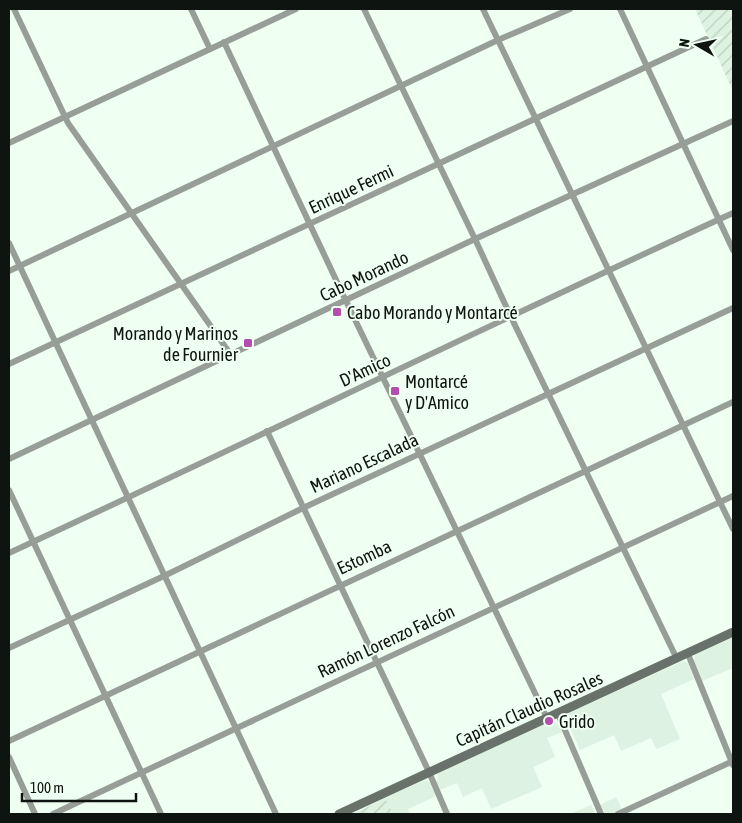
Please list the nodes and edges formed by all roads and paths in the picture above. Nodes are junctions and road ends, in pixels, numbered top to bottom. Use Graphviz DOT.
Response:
graph roads {
  1 [pos="14,9"];
  2 [pos="191,9"];
  3 [pos="296,9"];
  4 [pos="364,9"];
  5 [pos="483,9"];
  6 [pos="570,9"];
  7 [pos="620,9"];
  8 [pos="9,11"];
  9 [pos="706,39"];
  10 [pos="498,40"];
  11 [pos="224,42"];
  12 [pos="210,48"];
  13 [pos="647,67"];
  14 [pos="402,87"];
  15 [pos="65,117"];
  16 [pos="537,117"];
  17 [pos="733,122"];
  18 [pos="9,143"];
  19 [pos="684,145"];
  20 [pos="273,146"];
  21 [pos="439,164"];
  22 [pos="572,195"];
  23 [pos="131,213"];
  24 [pos="733,214"];
  25 [pos="719,220"];
  26 [pos="310,224"];
  27 [pos="475,239"];
  28 [pos="9,243"];
  29 [pos="733,250"];
  30 [pos="20,266"];
  31 [pos="9,271"];
  32 [pos="609,272"];
  33 [pos="181,283"];
  34 [pos="346,301"];
  35 [pos="733,308"];
  36 [pos="511,317"];
  37 [pos="55,343"];
  38 [pos="646,349"];
  39 [pos="231,355"];
  40 [pos="9,364"];
  41 [pos="383,378"];
  42 [pos="548,393"];
  43 [pos="733,402"];
  44 [pos="92,420"];
  45 [pos="684,426"];
  46 [pos="267,431"];
  47 [pos="420,454"];
  48 [pos="9,459"];
  49 [pos="585,470"];
  50 [pos="9,490"];
  51 [pos="733,496"];
  52 [pos="127,499"];
  53 [pos="720,502"];
  54 [pos="304,508"];
  55 [pos="733,529"];
  56 [pos="456,531"];
  57 [pos="33,542"];
  58 [pos="622,547"];
  59 [pos="9,553"];
  60 [pos="164,576"];
  61 [pos="341,585"];
  62 [pos="493,608"];
  63 [pos="69,620"];
  64 [pos="733,632"];
  65 [pos="9,648"];
  66 [pos="200,651"];
  67 [pos="688,654"];
  68 [pos="678,659"];
  69 [pos="377,661"];
  70 [pos="106,696"];
  71 [pos="558,714"];
  72 [pos="547,718"];
  73 [pos="236,729"];
  74 [pos="9,740"];
  75 [pos="9,758"];
  76 [pos="733,763"];
  77 [pos="429,772"];
  78 [pos="141,773"];
  79 [pos="35,814"];
  80 [pos="53,814"];
  81 [pos="161,814"];
  82 [pos="276,814"];
  83 [pos="339,814"];
  84 [pos="447,814"];
  85 [pos="601,814"];
  86 [pos="618,814"];
  1 -- 8 [label="street"];
  1 -- 15 [label="street"];
  2 -- 12 [label="street"];
  3 -- 11 [label="street"];
  4 -- 14 [label="street"];
  5 -- 10 [label="street"];
  6 -- 10 [label="street"];
  7 -- 13 [label="street"];
  9 -- 13 [label="street, Enrique Fermi"];
  10 -- 14 [label="street"];
  10 -- 16 [label="street"];
  11 -- 12 [label="street"];
  11 -- 20 [label="street"];
  12 -- 15 [label="street"];
  13 -- 16 [label="street, Enrique Fermi"];
  13 -- 19 [label="street"];
  14 -- 20 [label="street"];
  14 -- 21 [label="street"];
  15 -- 18 [label="street"];
  15 -- 23 [label="street"];
  16 -- 21 [label="street, Enrique Fermi"];
  16 -- 22 [label="street"];
  17 -- 19 [label="street, Cabo Morando"];
  19 -- 22 [label="street, Cabo Morando"];
  19 -- 25 [label="street"];
  20 -- 23 [label="street"];
  20 -- 26 [label="street"];
  21 -- 26 [label="street, Enrique Fermi"];
  21 -- 27 [label="street"];
  22 -- 27 [label="street, Cabo Morando"];
  22 -- 32 [label="street"];
  23 -- 30 [label="street"];
  23 -- 33 [label="street"];
  24 -- 25 [label="street, D'Amico"];
  25 -- 29 [label="street"];
  25 -- 32 [label="street, D'Amico"];
  26 -- 33 [label="street, Enrique Fermi"];
  26 -- 34 [label="street"];
  27 -- 34 [label="street, Cabo Morando"];
  27 -- 36 [label="street"];
  28 -- 30 [label="street"];
  30 -- 31 [label="street"];
  30 -- 37 [label="street"];
  32 -- 36 [label="street, D'Amico"];
  32 -- 38 [label="street"];
  33 -- 37 [label="street, Enrique Fermi"];
  33 -- 39 [label="street"];
  34 -- 39 [label="street, Cabo Morando"];
  34 -- 41 [label="street"];
  35 -- 38 [label="street, Mariano Escalada"];
  36 -- 41 [label="street, D'Amico"];
  36 -- 42 [label="street"];
  37 -- 40 [label="street, Enrique Fermi"];
  37 -- 44 [label="street"];
  38 -- 42 [label="street, Mariano Escalada"];
  38 -- 45 [label="street"];
  39 -- 44 [label="street, Cabo Morando"];
  41 -- 46 [label="street, D'Amico"];
  41 -- 47 [label="street"];
  42 -- 47 [label="street, Mariano Escalada"];
  42 -- 49 [label="street"];
  43 -- 45 [label="street, Estomba"];
  44 -- 48 [label="street, Cabo Morando"];
  44 -- 52 [label="street"];
  45 -- 49 [label="street, Estomba"];
  45 -- 53 [label="street"];
  46 -- 52 [label="street, D'Amico"];
  46 -- 54 [label="street"];
  47 -- 54 [label="street, Mariano Escalada"];
  47 -- 56 [label="street"];
  49 -- 56 [label="street, Estomba"];
  49 -- 58 [label="street"];
  50 -- 57 [label="street"];
  51 -- 53 [label="street, Ramón Lorenzo Falcón"];
  52 -- 57 [label="street, D'Amico"];
  52 -- 60 [label="street"];
  53 -- 55 [label="street"];
  53 -- 58 [label="street, Ramón Lorenzo Falcón"];
  54 -- 60 [label="street, Mariano Escalada"];
  54 -- 61 [label="street"];
  56 -- 61 [label="street, Estomba"];
  56 -- 62 [label="street"];
  57 -- 59 [label="street, D'Amico"];
  57 -- 63 [label="street"];
  58 -- 62 [label="street, Ramón Lorenzo Falcón"];
  58 -- 68 [label="street"];
  60 -- 63 [label="street, Mariano Escalada"];
  60 -- 66 [label="street"];
  61 -- 66 [label="street, Estomba"];
  61 -- 69 [label="street"];
  62 -- 69 [label="street, Ramón Lorenzo Falcón"];
  62 -- 72 [label="street"];
  63 -- 65 [label="street, Mariano Escalada"];
  63 -- 70 [label="street"];
  64 -- 67 [label="street, Capitán Claudio Rosales"];
  66 -- 70 [label="street, Estomba"];
  66 -- 73 [label="street"];
  67 -- 68 [label="street, Capitán Claudio Rosales"];
  67 -- 76 [label="street"];
  68 -- 71 [label="street, Capitán Claudio Rosales"];
  69 -- 73 [label="street, Ramón Lorenzo Falcón"];
  69 -- 77 [label="street"];
  70 -- 74 [label="street, Estomba"];
  70 -- 78 [label="street"];
  71 -- 72 [label="street, Capitán Claudio Rosales"];
  71 -- 85 [label="street"];
  72 -- 77 [label="street, Capitán Claudio Rosales"];
  73 -- 78 [label="street, Ramón Lorenzo Falcón"];
  73 -- 82 [label="street"];
  75 -- 79 [label="street"];
  76 -- 86 [label="street"];
  77 -- 83 [label="street, Capitán Claudio Rosales"];
  77 -- 84 [label="street"];
  78 -- 80 [label="street, Ramón Lorenzo Falcón"];
  78 -- 81 [label="street"];
}
